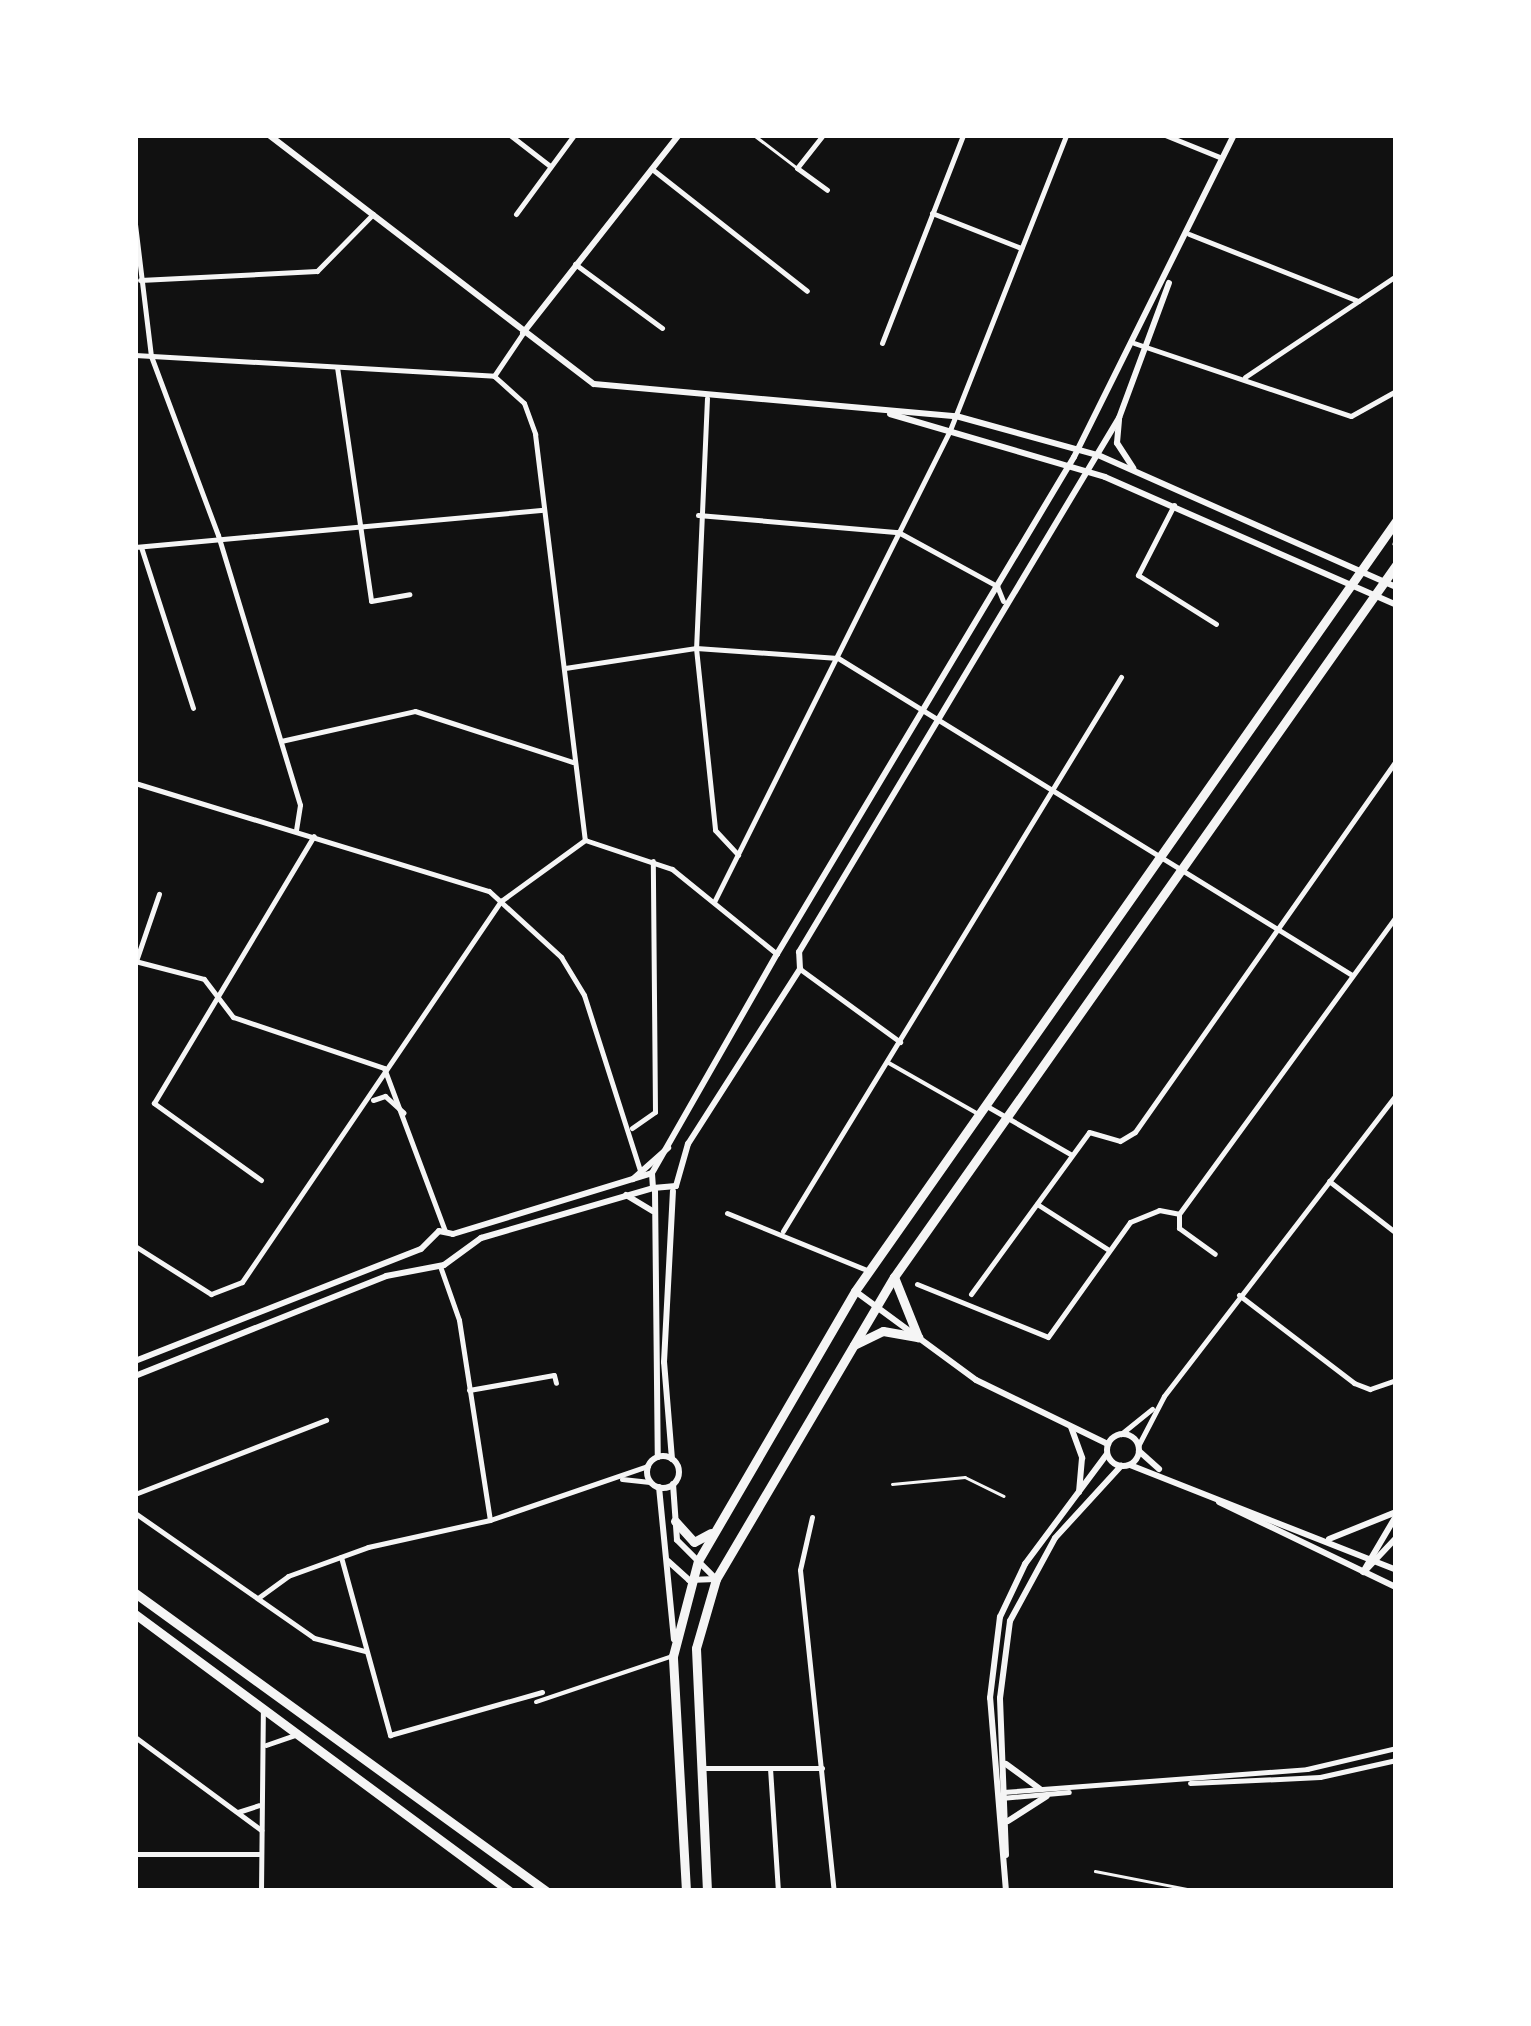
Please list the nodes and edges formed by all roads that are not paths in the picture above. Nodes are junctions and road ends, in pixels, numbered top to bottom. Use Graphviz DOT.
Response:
graph roads {
  1 [pos="510,135"];
  2 [pos="574,135"];
  3 [pos="679,135"];
  4 [pos="754,135"];
  5 [pos="823,135"];
  6 [pos="963,135"];
  7 [pos="1066,135"];
  8 [pos="1165,135"];
  9 [pos="1234,135"];
  10 [pos="270,136"];
  11 [pos="1224,159"];
  12 [pos="550,166"];
  13 [pos="651,168"];
  14 [pos="797,168"];
  15 [pos="827,190"];
  16 [pos="374,213"];
  17 [pos="932,213"];
  18 [pos="516,214"];
  19 [pos="135,224"];
  20 [pos="1189,234"];
  21 [pos="1021,248"];
  22 [pos="575,264"];
  23 [pos="1173,268"];
  24 [pos="1396,276"];
  25 [pos="140,280"];
  26 [pos="807,291"];
  27 [pos="1358,301"];
  28 [pos="662,328"];
  29 [pos="523,333"];
  30 [pos="882,343"];
  31 [pos="1134,343"];
  32 [pos="1151,348"];
  33 [pos="135,355"];
  34 [pos="150,356"];
  35 [pos="337,367"];
  36 [pos="494,376"];
  37 [pos="1244,378"];
  38 [pos="1396,391"];
  39 [pos="706,398"];
  40 [pos="874,410"];
  41 [pos="956,416"];
  42 [pos="1119,418"];
  43 [pos="950,430"];
  44 [pos="1079,449"];
  45 [pos="1098,455"];
  46 [pos="1070,466"];
  47 [pos="1088,472"];
  48 [pos="1138,472"];
  49 [pos="1174,505"];
  50 [pos="543,510"];
  51 [pos="698,516"];
  52 [pos="1396,522"];
  53 [pos="360,528"];
  54 [pos="898,532"];
  55 [pos="218,535"];
  56 [pos="138,547"];
  57 [pos="1396,565"];
  58 [pos="1362,570"];
  59 [pos="1382,581"];
  60 [pos="1351,585"];
  61 [pos="997,586"];
  62 [pos="1396,587"];
  63 [pos="409,594"];
  64 [pos="1372,595"];
  65 [pos="1003,601"];
  66 [pos="1396,605"];
  67 [pos="1216,624"];
  68 [pos="696,648"];
  69 [pos="838,658"];
  70 [pos="564,668"];
  71 [pos="1120,678"];
  72 [pos="192,708"];
  73 [pos="924,711"];
  74 [pos="936,717"];
  75 [pos="281,741"];
  76 [pos="1396,761"];
  77 [pos="573,762"];
  78 [pos="135,783"];
  79 [pos="1051,788"];
  80 [pos="296,831"];
  81 [pos="314,836"];
  82 [pos="585,840"];
  83 [pos="738,856"];
  84 [pos="1160,856"];
  85 [pos="653,861"];
  86 [pos="1177,867"];
  87 [pos="159,894"];
  88 [pos="502,901"];
  89 [pos="714,902"];
  90 [pos="1396,916"];
  91 [pos="1278,928"];
  92 [pos="788,948"];
  93 [pos="799,952"];
  94 [pos="777,954"];
  95 [pos="136,961"];
  96 [pos="776,966"];
  97 [pos="800,969"];
  98 [pos="790,974"];
  99 [pos="1352,975"];
  100 [pos="219,1005"];
  101 [pos="900,1042"];
  102 [pos="887,1062"];
  103 [pos="389,1075"];
  104 [pos="1396,1094"];
  105 [pos="370,1102"];
  106 [pos="981,1110"];
  107 [pos="1004,1115"];
  108 [pos="408,1118"];
  109 [pos="632,1128"];
  110 [pos="669,1148"];
  111 [pos="1072,1154"];
  112 [pos="659,1167"];
  113 [pos="640,1170"];
  114 [pos="675,1172"];
  115 [pos="652,1173"];
  116 [pos="261,1180"];
  117 [pos="632,1180"];
  118 [pos="1329,1181"];
  119 [pos="654,1189"];
  120 [pos="673,1190"];
  121 [pos="625,1195"];
  122 [pos="1038,1204"];
  123 [pos="727,1213"];
  124 [pos="654,1214"];
  125 [pos="1179,1214"];
  126 [pos="782,1230"];
  127 [pos="449,1232"];
  128 [pos="1396,1233"];
  129 [pos="135,1246"];
  130 [pos="421,1249"];
  131 [pos="1109,1250"];
  132 [pos="460,1251"];
  133 [pos="1215,1254"];
  134 [pos="425,1262"];
  135 [pos="440,1266"];
  136 [pos="854,1267"];
  137 [pos="869,1271"];
  138 [pos="894,1277"];
  139 [pos="917,1284"];
  140 [pos="855,1291"];
  141 [pos="972,1294"];
  142 [pos="1239,1296"];
  143 [pos="876,1306"];
  144 [pos="918,1337"];
  145 [pos="848,1350"];
  146 [pos="135,1361"];
  147 [pos="135,1376"];
  148 [pos="1396,1380"];
  149 [pos="556,1383"];
  150 [pos="469,1390"];
  151 [pos="1164,1396"];
  152 [pos="326,1420"];
  153 [pos="1071,1426"];
  154 [pos="1122,1434"];
  155 [pos="1108,1444"];
  156 [pos="1139,1449"];
  157 [pos="1107,1454"];
  158 [pos="658,1457"];
  159 [pos="672,1459"];
  160 [pos="648,1466"];
  161 [pos="1125,1466"];
  162 [pos="1164,1473"];
  163 [pos="619,1479"];
  164 [pos="650,1482"];
  165 [pos="674,1484"];
  166 [pos="892,1484"];
  167 [pos="659,1487"];
  168 [pos="1205,1493"];
  169 [pos="135,1494"];
  170 [pos="1078,1495"];
  171 [pos="1004,1496"];
  172 [pos="135,1513"];
  173 [pos="1396,1514"];
  174 [pos="812,1517"];
  175 [pos="490,1520"];
  176 [pos="674,1521"];
  177 [pos="717,1528"];
  178 [pos="1396,1538"];
  179 [pos="1322,1539"];
  180 [pos="665,1556"];
  181 [pos="341,1557"];
  182 [pos="1365,1557"];
  183 [pos="698,1561"];
  184 [pos="1378,1562"];
  185 [pos="1396,1570"];
  186 [pos="1363,1572"];
  187 [pos="716,1579"];
  188 [pos="690,1580"];
  189 [pos="1396,1587"];
  190 [pos="135,1593"];
  191 [pos="258,1598"];
  192 [pos="135,1614"];
  193 [pos="674,1638"];
  194 [pos="366,1651"];
  195 [pos="672,1656"];
  196 [pos="542,1692"];
  197 [pos="258,1699"];
  198 [pos="536,1702"];
  199 [pos="135,1737"];
  200 [pos="307,1738"];
  201 [pos="264,1747"];
  202 [pos="1396,1748"];
  203 [pos="1003,1758"];
  204 [pos="1396,1760"];
  205 [pos="700,1768"];
  206 [pos="770,1768"];
  207 [pos="822,1768"];
  208 [pos="1182,1782"];
  209 [pos="1040,1789"];
  210 [pos="1077,1790"];
  211 [pos="1006,1795"];
  212 [pos="996,1796"];
  213 [pos="1047,1796"];
  214 [pos="260,1803"];
  215 [pos="236,1812"];
  216 [pos="1008,1822"];
  217 [pos="261,1830"];
  218 [pos="135,1854"];
  219 [pos="261,1854"];
  220 [pos="1005,1866"];
  221 [pos="1095,1872"];
  222 [pos="261,1891"];
  223 [pos="510,1891"];
  224 [pos="546,1891"];
  225 [pos="686,1891"];
  226 [pos="707,1891"];
  227 [pos="778,1891"];
  228 [pos="834,1891"];
  229 [pos="1006,1891"];
  230 [pos="1198,1891"];
  1 -- 12 [label="street"];
  2 -- 12 [label="street"];
  3 -- 13 [label="street"];
  4 -- 14 [label="lane"];
  5 -- 14 [label="street"];
  6 -- 17 [label="street"];
  7 -- 21 [label="street"];
  8 -- 11 [label="street"];
  9 -- 11 [label="street"];
  10 -- 16 [label="street"];
  11 -- 20 [label="street"];
  12 -- 18 [label="street"];
  13 -- 22 [label="street"];
  13 -- 26 [label="street"];
  14 -- 15 [label="street"];
  16 -- 25 [label="street"];
  16 -- 29 [label="street"];
  17 -- 21 [label="street"];
  17 -- 30 [label="street"];
  19 -- 25 [label="street"];
  20 -- 23 [label="street"];
  20 -- 27 [label="street"];
  21 -- 41 [label="street"];
  22 -- 28 [label="street"];
  22 -- 29 [label="street"];
  23 -- 31 [label="street"];
  23 -- 32 [label="street"];
  24 -- 27 [label="street"];
  25 -- 34 [label="street"];
  27 -- 37 [label="street"];
  29 -- 36 [label="street"];
  29 -- 39 [label="street"];
  31 -- 32 [label="street"];
  31 -- 44 [label="street"];
  32 -- 37 [label="street"];
  32 -- 42 [label="street"];
  33 -- 34 [label="street"];
  34 -- 35 [label="street"];
  34 -- 55 [label="street"];
  35 -- 36 [label="street"];
  35 -- 53 [label="street"];
  36 -- 50 [label="street"];
  37 -- 38 [label="street"];
  39 -- 40 [label="street"];
  39 -- 51 [label="street"];
  40 -- 41 [label="street"];
  40 -- 43 [label="street"];
  41 -- 43 [label="street"];
  41 -- 44 [label="street"];
  42 -- 45 [label="street"];
  42 -- 48 [label="street"];
  43 -- 46 [label="street"];
  43 -- 54 [label="street"];
  44 -- 45 [label="street"];
  44 -- 46 [label="street"];
  45 -- 47 [label="street"];
  45 -- 48 [label="street"];
  46 -- 47 [label="street"];
  46 -- 61 [label="street"];
  47 -- 49 [label="street"];
  47 -- 65 [label="street"];
  48 -- 58 [label="street"];
  49 -- 60 [label="street"];
  49 -- 67 [label="street"];
  50 -- 53 [label="street"];
  50 -- 70 [label="street"];
  51 -- 54 [label="street"];
  51 -- 68 [label="street"];
  52 -- 58 [label="main road"];
  53 -- 55 [label="street"];
  53 -- 63 [label="street"];
  54 -- 61 [label="street"];
  54 -- 69 [label="street"];
  55 -- 56 [label="street"];
  55 -- 75 [label="street"];
  56 -- 72 [label="street"];
  57 -- 59 [label="main road"];
  58 -- 59 [label="street"];
  58 -- 60 [label="main road"];
  59 -- 62 [label="street"];
  59 -- 64 [label="main road"];
  60 -- 64 [label="street"];
  60 -- 84 [label="main road"];
  61 -- 65 [label="street"];
  61 -- 73 [label="street"];
  64 -- 66 [label="street"];
  64 -- 86 [label="main road"];
  65 -- 74 [label="street"];
  68 -- 69 [label="street"];
  68 -- 70 [label="street"];
  68 -- 83 [label="street"];
  69 -- 73 [label="street"];
  69 -- 83 [label="street"];
  70 -- 77 [label="street"];
  71 -- 79 [label="street"];
  73 -- 74 [label="street"];
  73 -- 92 [label="street"];
  74 -- 79 [label="street"];
  74 -- 93 [label="street"];
  75 -- 77 [label="street"];
  75 -- 80 [label="street"];
  76 -- 91 [label="street"];
  77 -- 82 [label="street"];
  78 -- 80 [label="street"];
  79 -- 84 [label="street"];
  79 -- 101 [label="street"];
  80 -- 81 [label="street"];
  81 -- 88 [label="street"];
  81 -- 100 [label="street"];
  82 -- 85 [label="street"];
  82 -- 88 [label="street"];
  83 -- 89 [label="street"];
  84 -- 86 [label="street"];
  84 -- 106 [label="main road"];
  85 -- 89 [label="street"];
  85 -- 109 [label="street"];
  86 -- 91 [label="street"];
  86 -- 107 [label="main road"];
  87 -- 95 [label="street"];
  88 -- 103 [label="street"];
  88 -- 109 [label="street"];
  89 -- 94 [label="street"];
  90 -- 99 [label="street"];
  91 -- 99 [label="street"];
  91 -- 111 [label="street"];
  92 -- 93 [label="street"];
  92 -- 94 [label="street"];
  93 -- 97 [label="street"];
  94 -- 96 [label="street"];
  95 -- 100 [label="street"];
  96 -- 98 [label="street"];
  96 -- 110 [label="street"];
  97 -- 98 [label="street"];
  97 -- 101 [label="street"];
  98 -- 114 [label="street"];
  99 -- 125 [label="street"];
  100 -- 103 [label="street"];
  100 -- 116 [label="street"];
  101 -- 102 [label="street"];
  102 -- 106 [label="street"];
  102 -- 126 [label="street"];
  103 -- 105 [label="street"];
  103 -- 108 [label="street"];
  104 -- 118 [label="street"];
  105 -- 108 [label="street"];
  105 -- 129 [label="street"];
  106 -- 107 [label="street"];
  106 -- 137 [label="main road"];
  107 -- 111 [label="street"];
  107 -- 138 [label="main road"];
  108 -- 127 [label="street"];
  109 -- 113 [label="street"];
  110 -- 112 [label="street"];
  110 -- 113 [label="street"];
  111 -- 122 [label="street"];
  112 -- 114 [label="street"];
  112 -- 115 [label="street"];
  113 -- 117 [label="street"];
  114 -- 120 [label="street"];
  115 -- 117 [label="street"];
  115 -- 119 [label="street"];
  117 -- 127 [label="street"];
  118 -- 128 [label="street"];
  118 -- 142 [label="street"];
  119 -- 120 [label="street"];
  119 -- 121 [label="street"];
  119 -- 124 [label="street"];
  120 -- 159 [label="street"];
  121 -- 124 [label="street"];
  121 -- 132 [label="street"];
  122 -- 131 [label="street"];
  122 -- 141 [label="street"];
  123 -- 136 [label="street"];
  124 -- 158 [label="street"];
  125 -- 131 [label="street"];
  125 -- 133 [label="street"];
  127 -- 130 [label="street"];
  127 -- 132 [label="street"];
  130 -- 134 [label="street"];
  130 -- 146 [label="street"];
  131 -- 139 [label="street"];
  132 -- 135 [label="street"];
  134 -- 135 [label="street"];
  134 -- 147 [label="street"];
  135 -- 150 [label="street"];
  136 -- 137 [label="street"];
  136 -- 140 [label="street"];
  137 -- 140 [label="main road"];
  138 -- 143 [label="main road"];
  138 -- 144 [label="main road"];
  140 -- 143 [label="street"];
  140 -- 177 [label="main road"];
  142 -- 148 [label="street"];
  142 -- 151 [label="street"];
  143 -- 144 [label="street"];
  143 -- 145 [label="main road"];
  144 -- 145 [label="main road"];
  144 -- 153 [label="street"];
  145 -- 187 [label="main road"];
  149 -- 150 [label="street"];
  150 -- 175 [label="street"];
  151 -- 154 [label="street"];
  151 -- 156 [label="street"];
  152 -- 169 [label="street"];
  153 -- 155 [label="street"];
  153 -- 170 [label="street"];
  154 -- 155 [label="street"];
  154 -- 156 [label="street"];
  155 -- 157 [label="street"];
  156 -- 161 [label="street"];
  156 -- 162 [label="street"];
  157 -- 161 [label="street"];
  157 -- 170 [label="street"];
  158 -- 159 [label="street"];
  158 -- 160 [label="street"];
  159 -- 165 [label="street"];
  160 -- 163 [label="street"];
  160 -- 164 [label="street"];
  161 -- 162 [label="street"];
  161 -- 203 [label="street"];
  162 -- 168 [label="street"];
  163 -- 164 [label="street"];
  163 -- 175 [label="street"];
  164 -- 167 [label="street"];
  165 -- 167 [label="street"];
  165 -- 176 [label="street"];
  166 -- 171 [label="lane"];
  167 -- 180 [label="street"];
  168 -- 179 [label="street"];
  168 -- 186 [label="street"];
  170 -- 212 [label="street"];
  172 -- 191 [label="street"];
  173 -- 179 [label="street"];
  173 -- 182 [label="street"];
  174 -- 207 [label="street"];
  175 -- 181 [label="street"];
  176 -- 177 [label="main road"];
  176 -- 183 [label="street"];
  177 -- 183 [label="main road"];
  178 -- 184 [label="street"];
  179 -- 182 [label="street"];
  180 -- 188 [label="street"];
  180 -- 193 [label="street"];
  181 -- 191 [label="street"];
  181 -- 194 [label="street"];
  182 -- 184 [label="street"];
  182 -- 186 [label="street"];
  183 -- 187 [label="street"];
  183 -- 188 [label="main road"];
  184 -- 185 [label="street"];
  184 -- 186 [label="street"];
  186 -- 189 [label="street"];
  187 -- 188 [label="street"];
  187 -- 205 [label="main road"];
  188 -- 193 [label="main road"];
  190 -- 224 [label="main road"];
  191 -- 194 [label="street"];
  192 -- 197 [label="main road"];
  193 -- 195 [label="main road"];
  194 -- 196 [label="street"];
  195 -- 198 [label="street"];
  195 -- 225 [label="main road"];
  197 -- 200 [label="main road"];
  197 -- 201 [label="street"];
  199 -- 215 [label="street"];
  200 -- 201 [label="street"];
  200 -- 223 [label="main road"];
  201 -- 214 [label="street"];
  202 -- 208 [label="street"];
  203 -- 209 [label="street"];
  203 -- 211 [label="street"];
  204 -- 208 [label="street"];
  205 -- 206 [label="street"];
  205 -- 226 [label="main road"];
  206 -- 207 [label="street"];
  206 -- 227 [label="street"];
  207 -- 228 [label="street"];
  208 -- 210 [label="street"];
  209 -- 210 [label="street"];
  209 -- 211 [label="street"];
  210 -- 213 [label="street"];
  211 -- 212 [label="street"];
  211 -- 213 [label="street"];
  211 -- 216 [label="street"];
  212 -- 220 [label="street"];
  213 -- 216 [label="street"];
  214 -- 215 [label="street"];
  214 -- 217 [label="street"];
  215 -- 217 [label="street"];
  216 -- 220 [label="street"];
  217 -- 219 [label="street"];
  218 -- 219 [label="street"];
  219 -- 222 [label="street"];
  220 -- 229 [label="street"];
  221 -- 230 [label="lane"];
}
